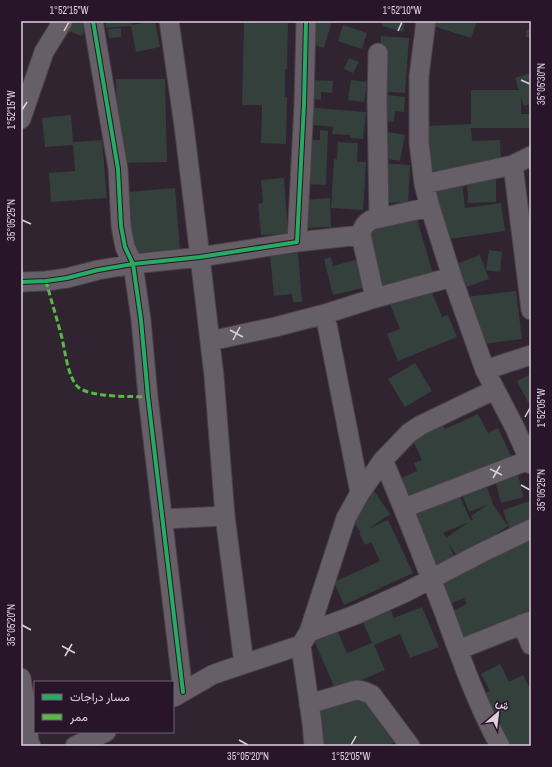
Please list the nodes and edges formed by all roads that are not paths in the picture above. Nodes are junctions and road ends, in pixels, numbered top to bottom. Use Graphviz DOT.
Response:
graph roads {
  1 [pos="63,21"];
  2 [pos="93,21"];
  3 [pos="169,21"];
  4 [pos="306,21"];
  5 [pos="426,21"];
  6 [pos="378,53"];
  7 [pos="21,119"];
  8 [pos="531,156"];
  9 [pos="513,165"];
  10 [pos="424,184"];
  11 [pos="430,207"];
  12 [pos="379,217"];
  13 [pos="361,235"];
  14 [pos="297,242"];
  15 [pos="200,257"];
  16 [pos="133,264"];
  17 [pos="452,277"];
  18 [pos="21,282"];
  19 [pos="375,298"];
  20 [pos="531,310"];
  21 [pos="325,314"];
  22 [pos="210,341"];
  23 [pos="531,355"];
  24 [pos="485,370"];
  25 [pos="494,390"];
  26 [pos="383,460"];
  27 [pos="530,462"];
  28 [pos="360,493"];
  29 [pos="404,508"];
  30 [pos="225,516"];
  31 [pos="162,519"];
  32 [pos="531,529"];
  33 [pos="430,579"];
  34 [pos="526,622"];
  35 [pos="305,638"];
  36 [pos="531,645"];
  37 [pos="458,650"];
  38 [pos="244,664"];
  39 [pos="21,678"];
  40 [pos="178,695"];
  41 [pos="309,704"];
  42 [pos="104,733"];
  43 [pos="32,746"];
  44 [pos="75,746"];
  45 [pos="314,746"];
  46 [pos="410,746"];
  47 [pos="500,746"];
  1 -- 7 [label="street"];
  2 -- 16 [label="street"];
  3 -- 15 [label="street"];
  4 -- 14 [label="street"];
  5 -- 10 [label="street"];
  6 -- 12 [label="street"];
  8 -- 9 [label="street"];
  9 -- 10 [label="street"];
  9 -- 20 [label="street"];
  10 -- 11 [label="street"];
  11 -- 12 [label="street"];
  11 -- 17 [label="street"];
  12 -- 13 [label="street"];
  13 -- 14 [label="street"];
  13 -- 19 [label="street"];
  14 -- 15 [label="street"];
  15 -- 16 [label="street"];
  15 -- 22 [label="street"];
  16 -- 18 [label="street"];
  16 -- 31 [label="street"];
  17 -- 19 [label="street"];
  17 -- 24 [label="street"];
  19 -- 21 [label="street"];
  21 -- 22 [label="street"];
  21 -- 28 [label="street"];
  22 -- 30 [label="street"];
  23 -- 24 [label="street"];
  24 -- 25 [label="street"];
  25 -- 26 [label="street"];
  25 -- 27 [label="street"];
  26 -- 28 [label="street"];
  26 -- 29 [label="street"];
  27 -- 29 [label="street"];
  28 -- 35 [label="street"];
  29 -- 33 [label="street"];
  30 -- 31 [label="street"];
  30 -- 38 [label="street"];
  31 -- 40 [label="street"];
  32 -- 33 [label="street"];
  33 -- 35 [label="street"];
  33 -- 37 [label="street"];
  34 -- 36 [label="street"];
  34 -- 37 [label="street"];
  35 -- 38 [label="street"];
  35 -- 41 [label="street"];
  37 -- 47 [label="street"];
  38 -- 40 [label="street"];
  39 -- 43 [label="street"];
  41 -- 45 [label="street"];
  41 -- 46 [label="street"];
  42 -- 44 [label="street"];
}
